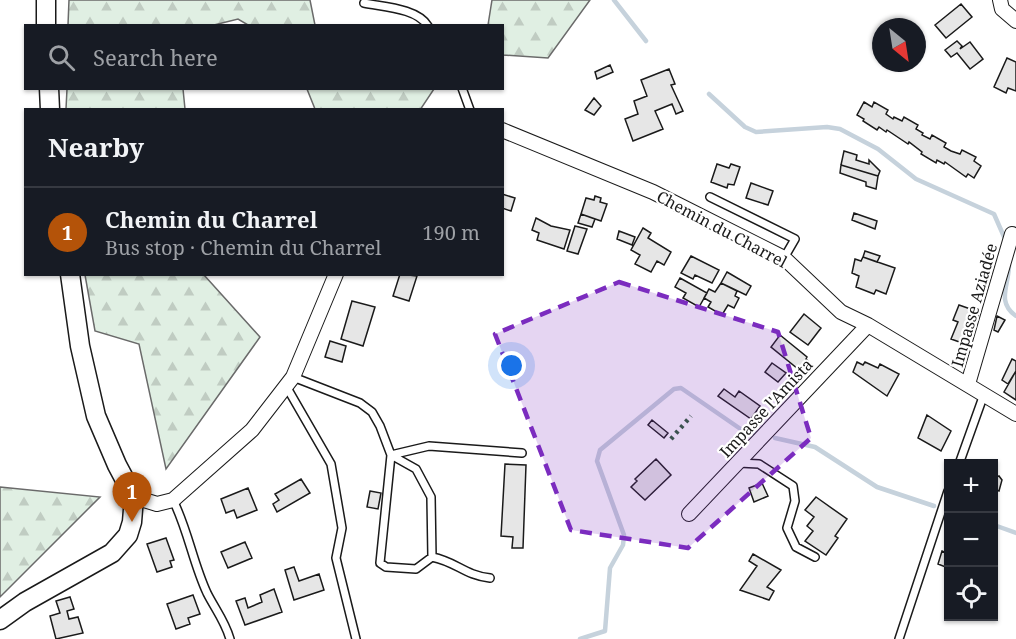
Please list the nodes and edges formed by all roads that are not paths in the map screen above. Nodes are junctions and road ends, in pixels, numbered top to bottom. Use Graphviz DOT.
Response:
graph roads {
  1 [pos="46,0"];
  2 [pos="1000,0"];
  3 [pos="364,3"];
  4 [pos="1016,21"];
  5 [pos="46,24"];
  6 [pos="427,24"];
  7 [pos="49,90"];
  8 [pos="463,90"];
  9 [pos="50,108"];
  10 [pos="470,108"];
  11 [pos="504,131"];
  12 [pos="710,197"];
  13 [pos="1012,234"];
  14 [pos="784,258"];
  15 [pos="70,276"];
  16 [pos="335,276"];
  17 [pos="868,325"];
  18 [pos="290,382"];
  19 [pos="968,384"];
  20 [pos="983,397"];
  21 [pos="1016,414"];
  22 [pos="522,453"];
  23 [pos="391,455"];
  24 [pos="960,459"];
  25 [pos="739,463"];
  26 [pos="135,497"];
  27 [pos="173,500"];
  28 [pos="944,503"];
  29 [pos="689,514"];
  30 [pos="432,557"];
  31 [pos="815,557"];
  32 [pos="490,578"];
  33 [pos="0,620"];
  34 [pos="230,639"];
  35 [pos="356,639"];
  36 [pos="899,639"];
  1 -- 5 [label="street"];
  2 -- 4 [label="street"];
  3 -- 6 [label="lane"];
  7 -- 9 [label="street"];
  8 -- 10 [label="lane"];
  11 -- 14 [label="street, Chemin du Charrel"];
  12 -- 14 [label="lane"];
  13 -- 19 [label="street, Impasse Aziadée"];
  14 -- 17 [label="street, Chemin du Charrel"];
  15 -- 26 [label="street"];
  16 -- 18 [label="street"];
  17 -- 19 [label="street, Chemin du Charrel"];
  17 -- 25 [label="street, Impasse l'Amista"];
  18 -- 23 [label="lane"];
  18 -- 27 [label="street"];
  18 -- 35 [label="lane"];
  19 -- 20 [label="street, Chemin du Charrel"];
  20 -- 21 [label="street, Chemin du Charrel"];
  20 -- 24 [label="lane"];
  22 -- 23 [label="lane"];
  23 -- 30 [label="lane"];
  23 -- 30 [label="lane"];
  25 -- 29 [label="street, Impasse l'Amista"];
  25 -- 31 [label="lane"];
  26 -- 27 [label="street"];
  26 -- 33 [label="street"];
  27 -- 34 [label="lane"];
  28 -- 36 [label="lane"];
  30 -- 32 [label="lane"];
}
